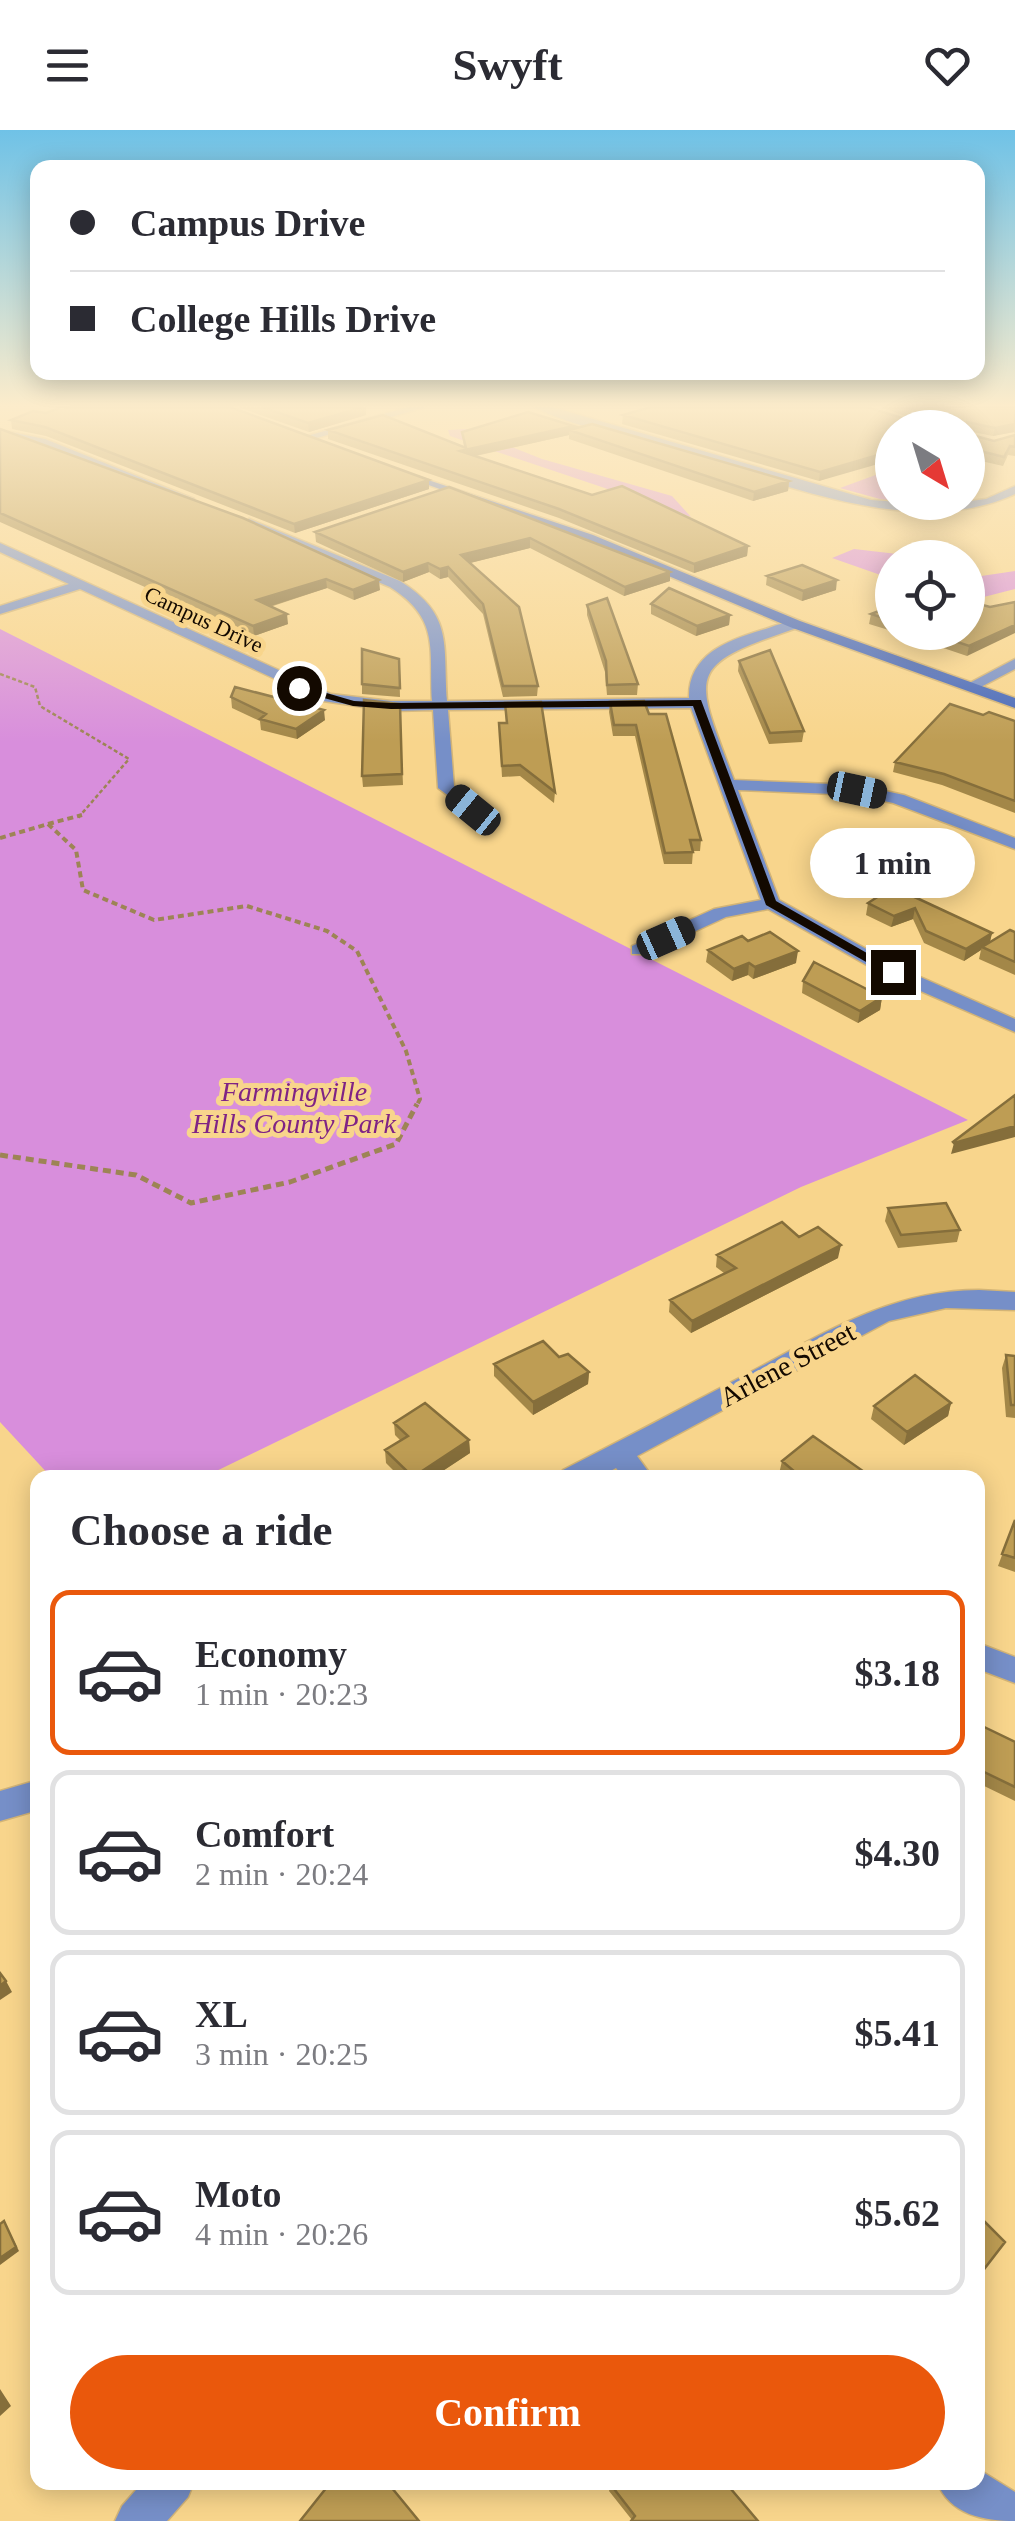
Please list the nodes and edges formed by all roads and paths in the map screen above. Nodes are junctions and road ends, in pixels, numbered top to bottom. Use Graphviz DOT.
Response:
graph roads {
  1 [pos="532,519"];
  2 [pos="241,520"];
  3 [pos="314,534"];
  4 [pos="295,541"];
  5 [pos="0,546"];
  6 [pos="79,585"];
  7 [pos="0,610"];
  8 [pos="795,624"];
  9 [pos="1015,663"];
  10 [pos="0,674"];
  11 [pos="970,687"];
  12 [pos="697,702"];
  13 [pos="1015,703"];
  14 [pos="440,706"];
  15 [pos="726,785"];
  16 [pos="473,810"];
  17 [pos="48,824"];
  18 [pos="0,838"];
  19 [pos="1015,844"];
  20 [pos="770,902"];
  21 [pos="639,950"];
  22 [pos="1015,1026"];
  23 [pos="0,1155"];
  24 [pos="1015,1302"];
  25 [pos="618,1452"];
  26 [pos="587,1470"];
  27 [pos="633,1470"];
  28 [pos="985,1659"];
  29 [pos="1015,1670"];
  30 [pos="30,1797"];
  31 [pos="0,1806"];
  32 [pos="165,2490"];
  33 [pos="971,2490"];
  34 [pos="1015,2517"];
  35 [pos="137,2521"];
  1 -- 8 [label="street"];
  2 -- 4 [label="street"];
  3 -- 4 [label="street"];
  4 -- 14 [label="street"];
  5 -- 6 [label="street, Campus Drive"];
  6 -- 7 [label="street"];
  6 -- 14 [label="street, Campus Drive"];
  8 -- 11 [label="street"];
  8 -- 12 [label="street"];
  9 -- 11 [label="street"];
  10 -- 17 [label="path"];
  11 -- 13 [label="street"];
  12 -- 14 [label="street, Campus Drive"];
  12 -- 15 [label="street"];
  14 -- 16 [label="street"];
  15 -- 19 [label="street"];
  15 -- 20 [label="street"];
  17 -- 18 [label="path"];
  17 -- 23 [label="path"];
  20 -- 21 [label="street"];
  20 -- 22 [label="street"];
  24 -- 25 [label="street, Arlene Street"];
  25 -- 26 [label="street, Arlene Street"];
  25 -- 27 [label="street"];
  28 -- 29 [label="street"];
  30 -- 31 [label="street"];
  32 -- 35 [label="street"];
  33 -- 34 [label="street"];
}
